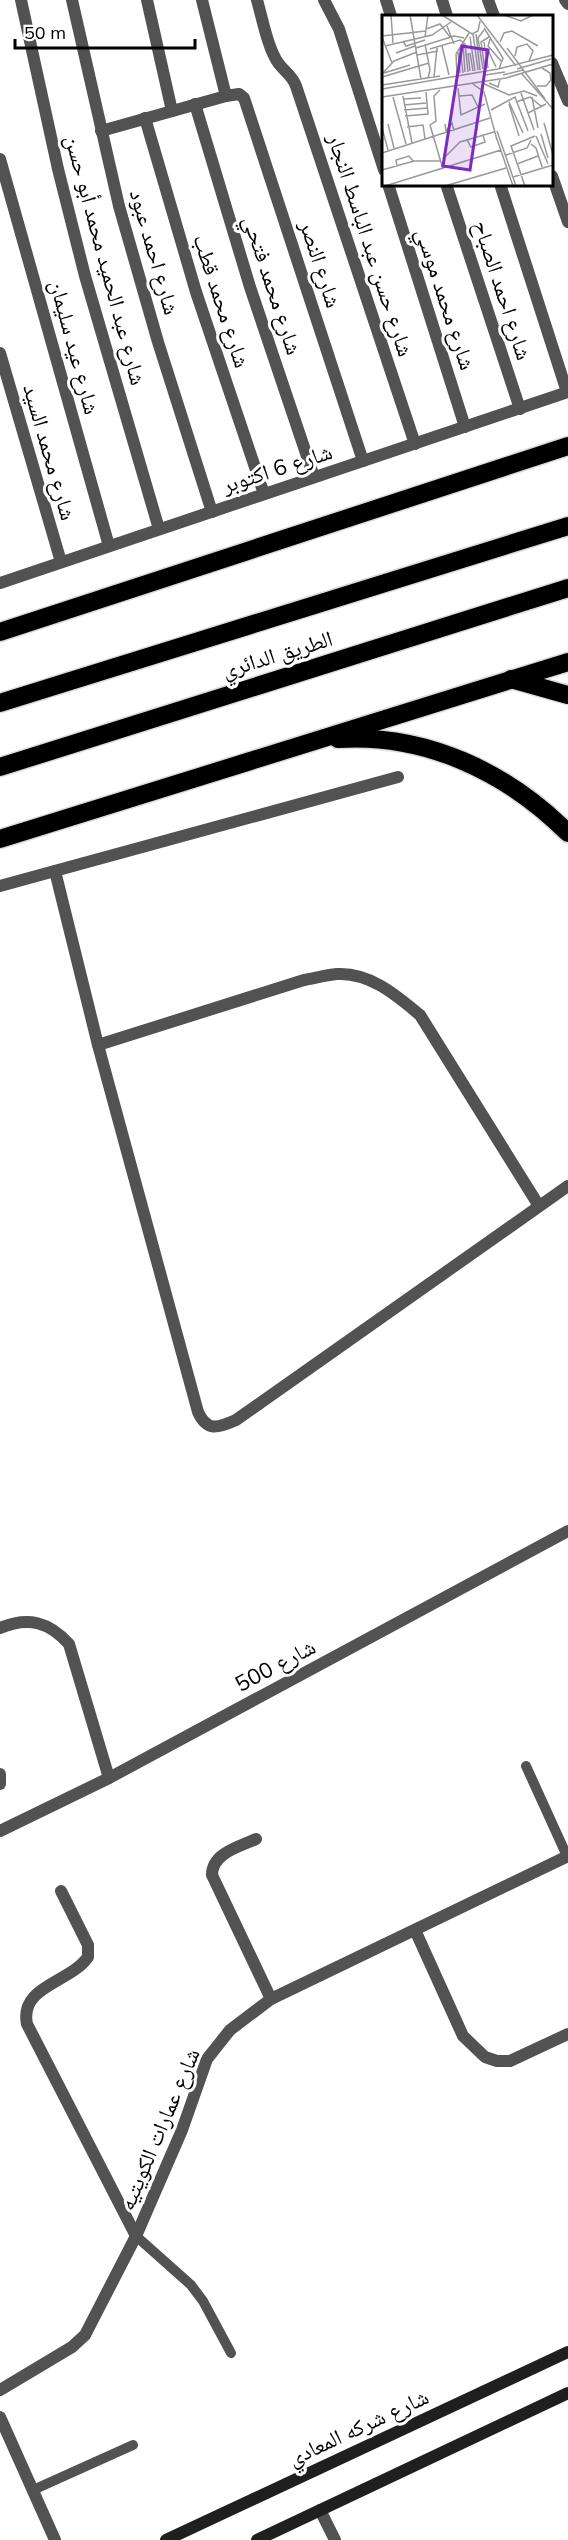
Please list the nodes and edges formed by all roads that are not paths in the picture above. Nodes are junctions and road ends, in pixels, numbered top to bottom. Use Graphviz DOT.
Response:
graph roads {
  1 [pos="21,0"];
  2 [pos="72,0"];
  3 [pos="147,0"];
  4 [pos="202,0"];
  5 [pos="257,0"];
  6 [pos="324,0"];
  7 [pos="386,0"];
  8 [pos="442,0"];
  9 [pos="488,0"];
  10 [pos="565,0"];
  11 [pos="568,4"];
  12 [pos="391,15"];
  13 [pos="447,15"];
  14 [pos="494,15"];
  15 [pos="553,65"];
  16 [pos="226,96"];
  17 [pos="568,101"];
  18 [pos="195,104"];
  19 [pos="172,111"];
  20 [pos="145,118"];
  21 [pos="101,131"];
  22 [pos="0,159"];
  23 [pos="382,165"];
  24 [pos="553,179"];
  25 [pos="389,186"];
  26 [pos="447,186"];
  27 [pos="501,186"];
  28 [pos="568,222"];
  29 [pos="0,353"];
  30 [pos="568,392"];
  31 [pos="519,409"];
  32 [pos="465,427"];
  33 [pos="415,444"];
  34 [pos="568,446"];
  35 [pos="363,461"];
  36 [pos="314,477"];
  37 [pos="264,494"];
  38 [pos="212,512"];
  39 [pos="568,526"];
  40 [pos="159,530"];
  41 [pos="109,546"];
  42 [pos="61,562"];
  43 [pos="0,582"];
  44 [pos="568,588"];
  45 [pos="0,632"];
  46 [pos="568,662"];
  47 [pos="511,679"];
  48 [pos="568,696"];
  49 [pos="0,703"];
  50 [pos="315,740"];
  51 [pos="0,766"];
  52 [pos="398,777"];
  53 [pos="568,833"];
  54 [pos="0,839"];
  55 [pos="55,871"];
  56 [pos="0,886"];
  57 [pos="98,1045"];
  58 [pos="568,1186"];
  59 [pos="539,1206"];
  60 [pos="568,1531"];
  61 [pos="0,1628"];
  62 [pos="526,1766"];
  63 [pos="0,1774"];
  64 [pos="109,1778"];
  65 [pos="0,1784"];
  66 [pos="0,1831"];
  67 [pos="256,1839"];
  68 [pos="568,1856"];
  69 [pos="61,1891"];
  70 [pos="415,1930"];
  71 [pos="271,1999"];
  72 [pos="568,2034"];
  73 [pos="136,2236"];
  74 [pos="568,2352"];
  75 [pos="231,2353"];
  76 [pos="0,2390"];
  77 [pos="568,2393"];
  78 [pos="0,2417"];
  79 [pos="133,2445"];
  80 [pos="33,2490"];
  81 [pos="320,2510"];
  82 [pos="280,2535"];
  83 [pos="55,2540"];
  84 [pos="166,2540"];
  85 [pos="257,2540"];
  86 [pos="335,2540"];
  1 -- 40 [label="street, شارع عبد الحميد محمد أبو حسن"];
  2 -- 21 [label="street, شارع احمد عبود"];
  3 -- 19 [label="street"];
  4 -- 16 [label="street"];
  5 -- 33 [label="street, شارع حسن عبد الباسط النجار"];
  6 -- 23 [label="street"];
  7 -- 12 [label="street"];
  8 -- 13 [label="street"];
  9 -- 14 [label="street"];
  10 -- 11 [label="street"];
  15 -- 17 [label="street"];
  16 -- 18 [label="street"];
  16 -- 35 [label="street, شارع النصر"];
  18 -- 19 [label="street"];
  18 -- 36 [label="street, شارع محمد فتحي"];
  19 -- 20 [label="street"];
  20 -- 21 [label="street"];
  20 -- 37 [label="street, شارع محمد قطب"];
  21 -- 38 [label="street, شارع احمد عبود"];
  22 -- 41 [label="street, شارع عيد سليمان"];
  24 -- 28 [label="street"];
  25 -- 32 [label="street, شارع محمد موسي"];
  26 -- 31 [label="street, شارع احمد الصباح"];
  27 -- 30 [label="street"];
  29 -- 42 [label="street, شارع محمد السيد"];
  30 -- 31 [label="street, شارع 6 اكتوبر"];
  31 -- 32 [label="street, شارع 6 اكتوبر"];
  32 -- 33 [label="street, شارع 6 اكتوبر"];
  33 -- 35 [label="street, شارع 6 اكتوبر"];
  34 -- 45 [label="highway"];
  35 -- 36 [label="street, شارع 6 اكتوبر"];
  36 -- 37 [label="street, شارع 6 اكتوبر"];
  37 -- 38 [label="street, شارع 6 اكتوبر"];
  38 -- 40 [label="street, شارع 6 اكتوبر"];
  39 -- 49 [label="highway, الطريق الدائري"];
  40 -- 41 [label="street, شارع 6 اكتوبر"];
  41 -- 42 [label="street, شارع 6 اكتوبر"];
  42 -- 43 [label="street, شارع 6 اكتوبر"];
  44 -- 51 [label="highway, الطريق الدائري"];
  46 -- 47 [label="highway"];
  47 -- 48 [label="highway"];
  47 -- 50 [label="highway"];
  50 -- 53 [label="highway"];
  50 -- 54 [label="highway"];
  52 -- 55 [label="street"];
  55 -- 56 [label="street"];
  55 -- 57 [label="street"];
  57 -- 59 [label="street"];
  57 -- 59 [label="street"];
  58 -- 59 [label="street"];
  60 -- 64 [label="street, شارع 500"];
  61 -- 64 [label="street"];
  62 -- 68 [label="lane"];
  63 -- 65 [label="street"];
  64 -- 66 [label="street, شارع 500"];
  67 -- 71 [label="street"];
  68 -- 70 [label="street, شارع عمارات الكويتيه"];
  69 -- 73 [label="street"];
  70 -- 71 [label="street, شارع عمارات الكويتيه"];
  70 -- 72 [label="street"];
  71 -- 73 [label="street, شارع عمارات الكويتيه"];
  73 -- 75 [label="lane"];
  73 -- 76 [label="street, شارع عمارات الكويتيه"];
  74 -- 84 [label="street, شارع شركه المعادي"];
  77 -- 81 [label="street"];
  78 -- 80 [label="street"];
  79 -- 80 [label="lane"];
  80 -- 83 [label="street"];
  81 -- 82 [label="street"];
  81 -- 86 [label="street"];
  82 -- 85 [label="street"];
}
